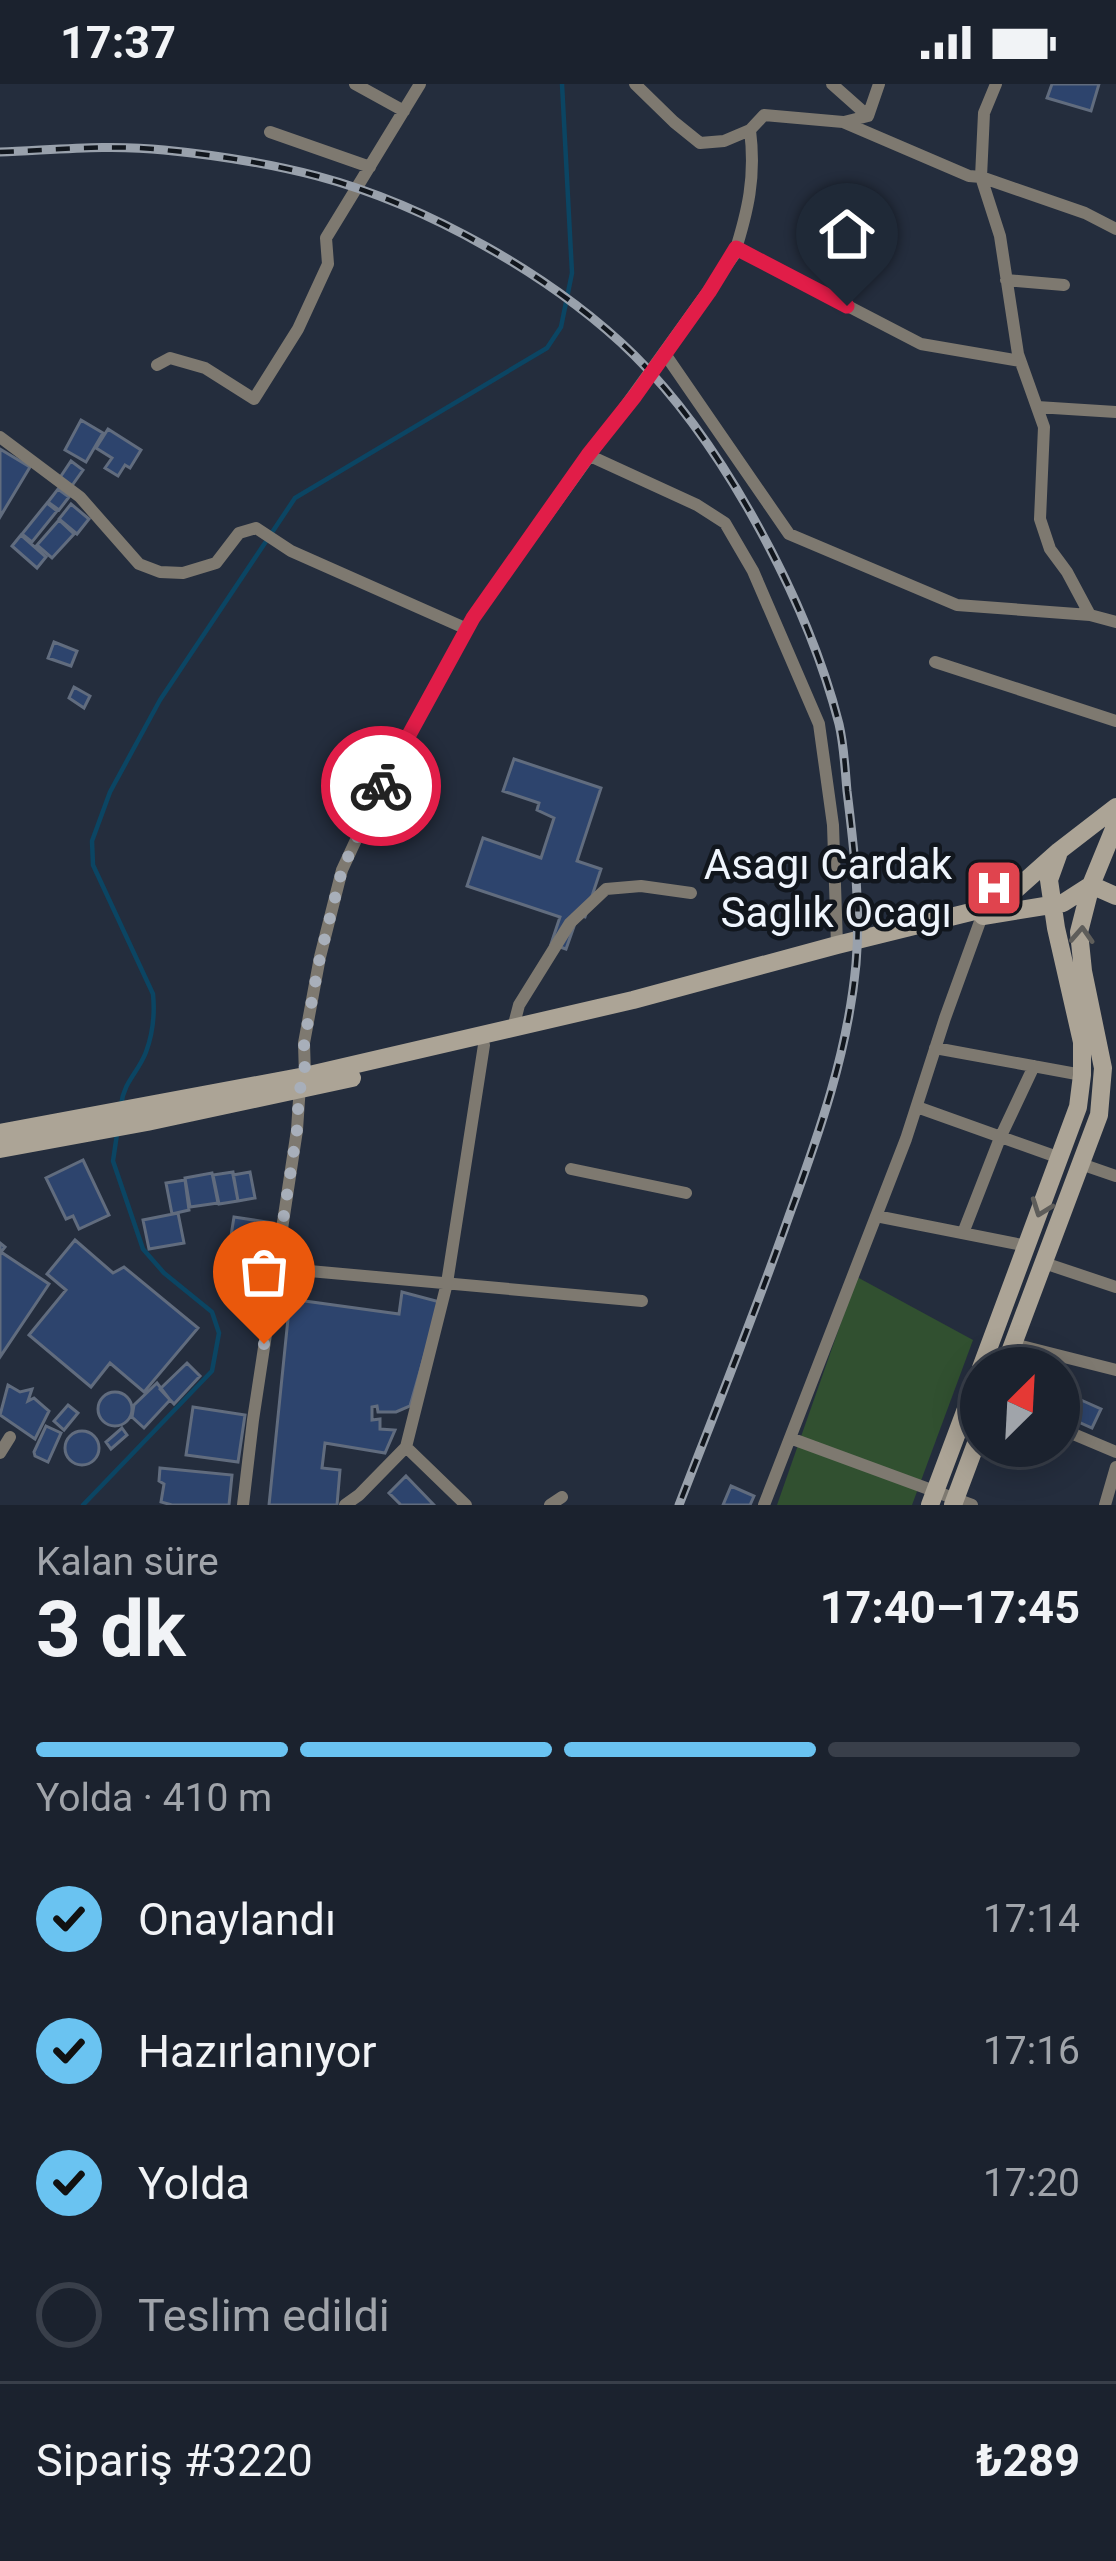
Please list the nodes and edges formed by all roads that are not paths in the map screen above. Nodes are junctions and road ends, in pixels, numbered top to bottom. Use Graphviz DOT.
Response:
graph roads {
  1 [pos="355,84"];
  2 [pos="420,84"];
  3 [pos="635,84"];
  4 [pos="832,84"];
  5 [pos="879,84"];
  6 [pos="996,84"];
  7 [pos="404,111"];
  8 [pos="868,116"];
  9 [pos="843,122"];
  10 [pos="750,130"];
  11 [pos="271,132"];
  12 [pos="370,167"];
  13 [pos="981,177"];
  14 [pos="1116,229"];
  15 [pos="736,248"];
  16 [pos="1006,280"];
  17 [pos="1064,285"];
  18 [pos="664,354"];
  19 [pos="1020,361"];
  20 [pos="157,365"];
  21 [pos="1036,407"];
  22 [pos="1116,412"];
  23 [pos="0,437"];
  24 [pos="588,455"];
  25 [pos="1090,615"];
  26 [pos="1116,622"];
  27 [pos="467,629"];
  28 [pos="935,662"];
  29 [pos="1116,721"];
  30 [pos="1116,807"];
  31 [pos="1116,824"];
  32 [pos="1059,851"];
  33 [pos="1091,885"];
  34 [pos="692,893"];
  35 [pos="1116,896"];
  36 [pos="1052,904"];
  37 [pos="982,916"];
  38 [pos="837,945"];
  39 [pos="513,1028"];
  40 [pos="484,1045"];
  41 [pos="935,1048"];
  42 [pos="1034,1066"];
  43 [pos="1100,1078"];
  44 [pos="302,1083"];
  45 [pos="917,1107"];
  46 [pos="79,1126"];
  47 [pos="0,1133"];
  48 [pos="1000,1138"];
  49 [pos="0,1149"];
  50 [pos="1060,1158"];
  51 [pos="1081,1164"];
  52 [pos="571,1168"];
  53 [pos="1116,1176"];
  54 [pos="686,1193"];
  55 [pos="876,1216"];
  56 [pos="963,1233"];
  57 [pos="1027,1246"];
  58 [pos="1044,1263"];
  59 [pos="276,1268"];
  60 [pos="447,1283"];
  61 [pos="1116,1287"];
  62 [pos="642,1301"];
  63 [pos="1013,1344"];
  64 [pos="989,1347"];
  65 [pos="1012,1347"];
  66 [pos="1116,1370"];
  67 [pos="960,1425"];
  68 [pos="10,1437"];
  69 [pos="1080,1437"];
  70 [pos="790,1438"];
  71 [pos="406,1447"];
  72 [pos="1116,1452"];
  73 [pos="0,1453"];
  74 [pos="970,1467"];
  75 [pos="1116,1467"];
  76 [pos="933,1499"];
  77 [pos="960,1503"];
  78 [pos="243,1505"];
  79 [pos="345,1505"];
  80 [pos="466,1505"];
  81 [pos="764,1505"];
  82 [pos="1105,1505"];
  1 -- 7 [label="street"];
  2 -- 7 [label="street"];
  3 -- 10 [label="street"];
  4 -- 8 [label="street"];
  5 -- 8 [label="street"];
  6 -- 13 [label="street"];
  7 -- 12 [label="street"];
  8 -- 9 [label="street"];
  9 -- 10 [label="street"];
  9 -- 13 [label="street"];
  10 -- 15 [label="street"];
  11 -- 12 [label="street"];
  12 -- 20 [label="street"];
  13 -- 14 [label="street"];
  13 -- 16 [label="street"];
  15 -- 18 [label="street"];
  15 -- 19 [label="street"];
  16 -- 17 [label="street"];
  16 -- 19 [label="street"];
  18 -- 24 [label="street"];
  18 -- 25 [label="street"];
  19 -- 21 [label="street"];
  21 -- 22 [label="street"];
  21 -- 25 [label="street"];
  23 -- 27 [label="street"];
  24 -- 27 [label="street"];
  24 -- 38 [label="street"];
  25 -- 26 [label="street"];
  27 -- 44 [label="street"];
  28 -- 29 [label="street"];
  30 -- 32 [label="main road"];
  31 -- 33 [label="main road"];
  32 -- 36 [label="main road"];
  32 -- 38 [label="main road"];
  33 -- 35 [label="main road"];
  33 -- 36 [label="main road"];
  43 -- 33 [label="main road, one-way"];
  34 -- 39 [label="street"];
  36 -- 37 [label="main road"];
  36 -- 43 [label="main road"];
  37 -- 40 [label="main road"];
  37 -- 41 [label="street"];
  38 -- 39 [label="main road"];
  39 -- 44 [label="main road"];
  40 -- 44 [label="main road"];
  40 -- 60 [label="street"];
  41 -- 42 [label="street"];
  41 -- 45 [label="street"];
  42 -- 43 [label="street"];
  42 -- 48 [label="street"];
  43 -- 50 [label="main road"];
  43 -- 51 [label="main road"];
  44 -- 46 [label="main road"];
  44 -- 59 [label="street"];
  45 -- 48 [label="street"];
  45 -- 55 [label="street"];
  46 -- 47 [label="main road"];
  46 -- 49 [label="main road"];
  48 -- 50 [label="street"];
  48 -- 56 [label="street"];
  50 -- 57 [label="main road, one-way"];
  51 -- 53 [label="street"];
  51 -- 58 [label="main road"];
  52 -- 54 [label="street"];
  55 -- 56 [label="street"];
  55 -- 70 [label="street"];
  56 -- 57 [label="street"];
  57 -- 64 [label="main road"];
  58 -- 61 [label="street"];
  58 -- 63 [label="main road"];
  59 -- 60 [label="street"];
  59 -- 78 [label="street"];
  60 -- 62 [label="street"];
  60 -- 71 [label="street"];
  63 -- 65 [label="main road"];
  63 -- 66 [label="street"];
  67 -- 76 [label="main road"];
  68 -- 73 [label="street"];
  69 -- 72 [label="street"];
  70 -- 76 [label="street"];
  70 -- 81 [label="street"];
  71 -- 79 [label="street"];
  71 -- 80 [label="street"];
  74 -- 77 [label="main road"];
  75 -- 82 [label="street"];
  76 -- 77 [label="street"];
}
